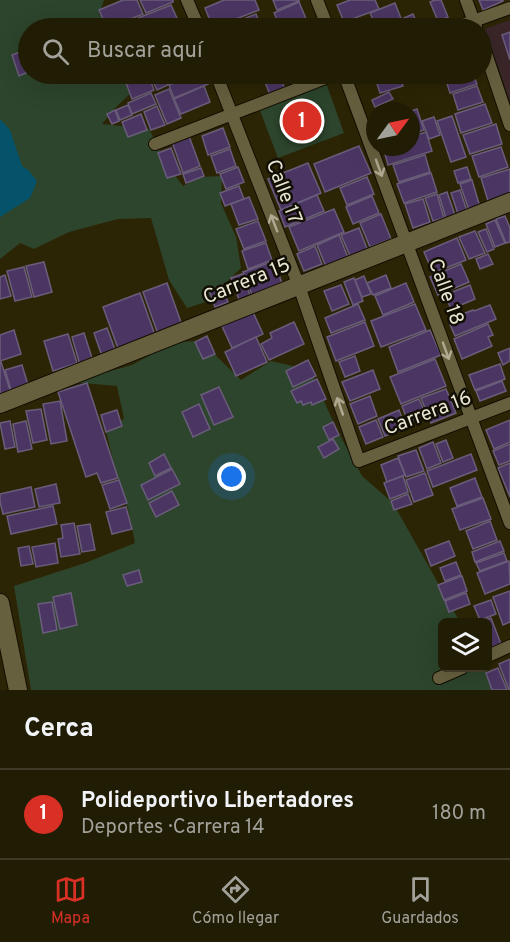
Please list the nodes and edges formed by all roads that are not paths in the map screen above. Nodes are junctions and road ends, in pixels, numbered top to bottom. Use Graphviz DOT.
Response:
graph roads {
  1 [pos="187,0"];
  2 [pos="317,0"];
  3 [pos="466,0"];
  4 [pos="510,8"];
  5 [pos="194,18"];
  6 [pos="324,18"];
  7 [pos="472,18"];
  8 [pos="489,18"];
  9 [pos="492,72"];
  10 [pos="220,84"];
  11 [pos="311,84"];
  12 [pos="348,84"];
  13 [pos="232,115"];
  14 [pos="510,125"];
  15 [pos="155,144"];
  16 [pos="510,202"];
  17 [pos="406,243"];
  18 [pos="299,286"];
  19 [pos="510,403"];
  20 [pos="0,404"];
  21 [pos="471,419"];
  22 [pos="359,461"];
  23 [pos="510,523"];
  24 [pos="0,603"];
  25 [pos="510,646"];
  26 [pos="492,654"];
  27 [pos="453,672"];
  28 [pos="439,678"];
  29 [pos="18,690"];
  1 -- 5 [label="street"];
  2 -- 6 [label="street"];
  3 -- 7 [label="street"];
  4 -- 8 [label="street"];
  9 -- 14 [label="street"];
  10 -- 13 [label="street, Calle 17"];
  11 -- 13 [label="street"];
  12 -- 17 [label="street, Calle 18, one-way"];
  13 -- 15 [label="street"];
  18 -- 13 [label="street, Calle 17, one-way"];
  16 -- 17 [label="street, Carrera 15"];
  17 -- 18 [label="street, Carrera 15"];
  17 -- 21 [label="street, Calle 18, one-way"];
  18 -- 20 [label="street, Carrera 15"];
  22 -- 18 [label="street, Calle 17, one-way"];
  19 -- 21 [label="street, Carrera 16"];
  21 -- 22 [label="street, Carrera 16"];
  21 -- 23 [label="street, Calle 18"];
  24 -- 29 [label="street"];
  25 -- 26 [label="street"];
  27 -- 28 [label="street"];
}
